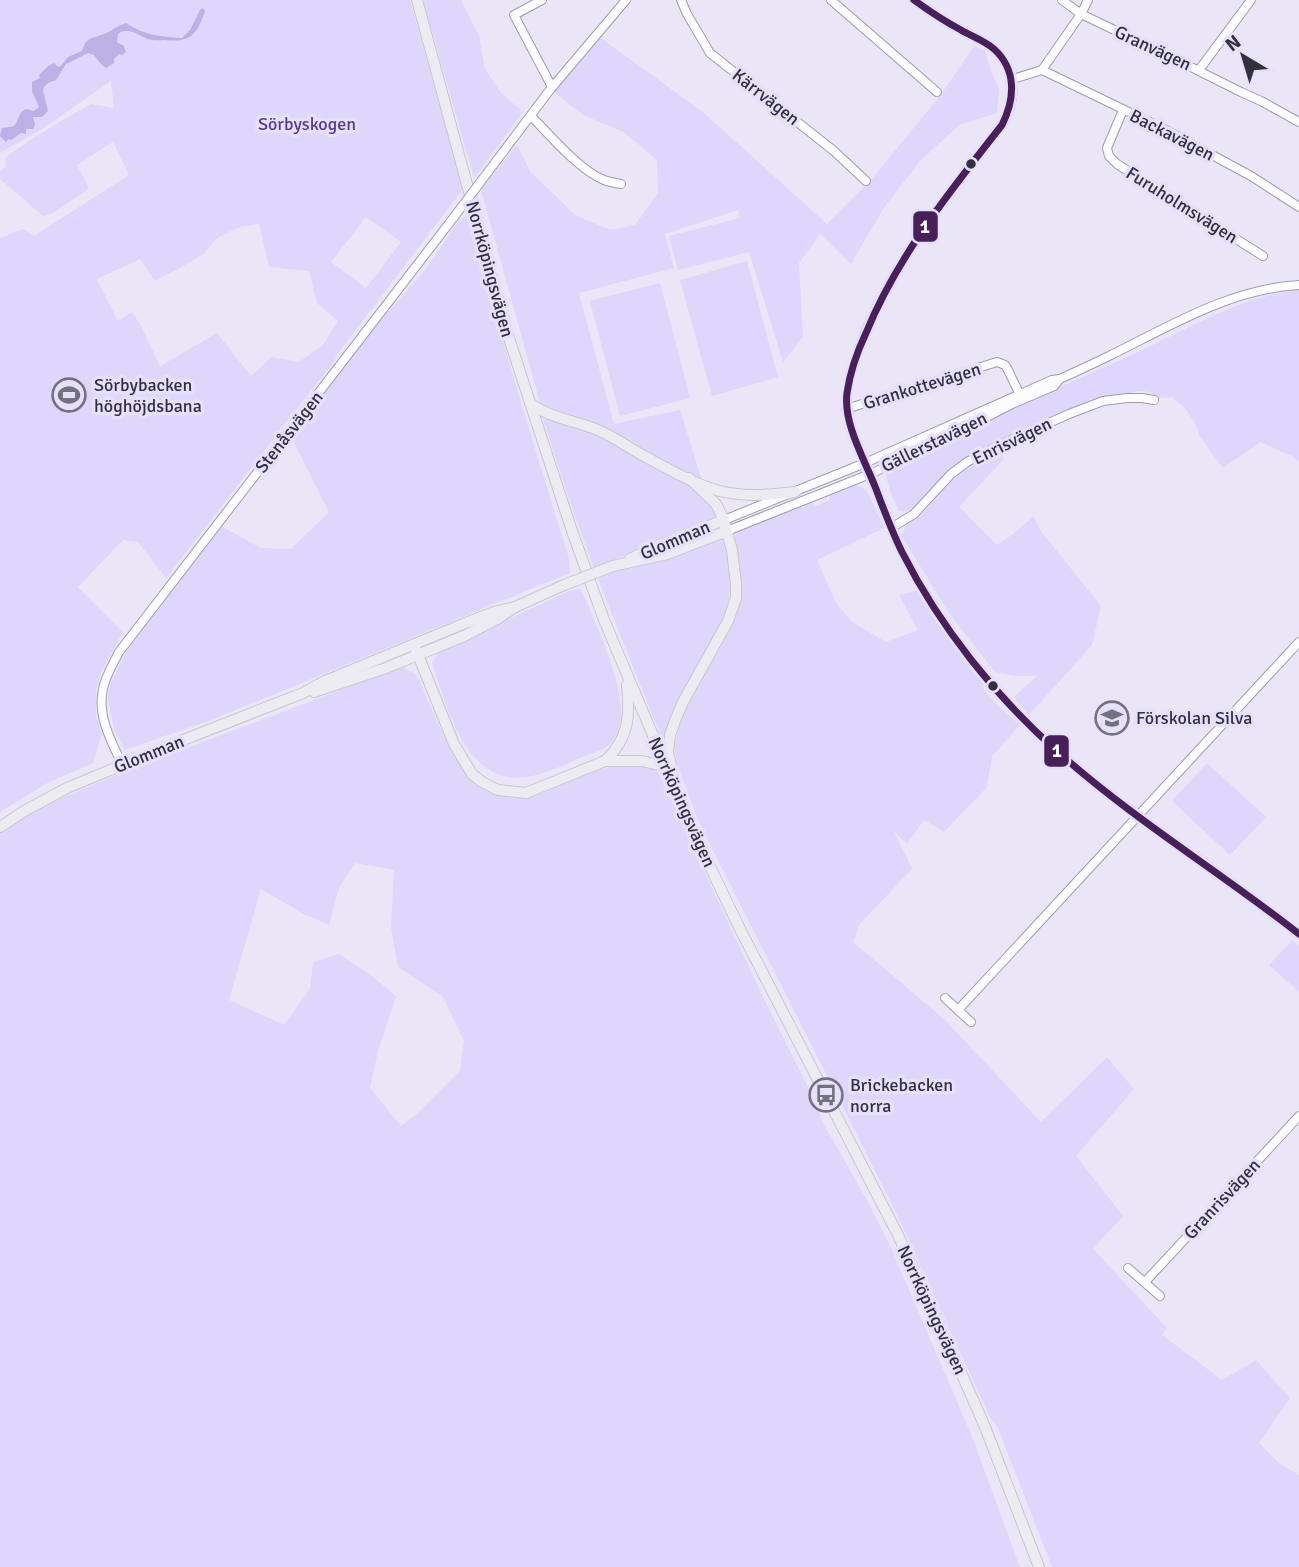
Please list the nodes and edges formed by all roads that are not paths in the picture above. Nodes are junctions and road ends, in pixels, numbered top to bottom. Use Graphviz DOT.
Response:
graph roads {
  1 [pos="417,0"];
  2 [pos="542,0"];
  3 [pos="626,0"];
  4 [pos="681,0"];
  5 [pos="831,0"];
  6 [pos="914,0"];
  7 [pos="1062,0"];
  8 [pos="1088,0"];
  9 [pos="1251,0"];
  10 [pos="1081,14"];
  11 [pos="1042,70"];
  12 [pos="1199,70"];
  13 [pos="1013,79"];
  14 [pos="552,87"];
  15 [pos="937,92"];
  16 [pos="1123,110"];
  17 [pos="531,116"];
  18 [pos="1299,122"];
  19 [pos="866,181"];
  20 [pos="621,184"];
  21 [pos="1299,207"];
  22 [pos="1263,256"];
  23 [pos="1299,285"];
  24 [pos="1060,379"];
  25 [pos="1020,395"];
  26 [pos="1154,400"];
  27 [pos="530,403"];
  28 [pos="846,410"];
  29 [pos="865,463"];
  30 [pos="870,474"];
  31 [pos="689,478"];
  32 [pos="795,492"];
  33 [pos="725,525"];
  34 [pos="891,528"];
  35 [pos="1299,642"];
  36 [pos="416,650"];
  37 [pos="626,673"];
  38 [pos="605,761"];
  39 [pos="122,764"];
  40 [pos="667,767"];
  41 [pos="674,782"];
  42 [pos="1138,816"];
  43 [pos="0,827"];
  44 [pos="1299,934"];
  45 [pos="945,998"];
  46 [pos="958,1010"];
  47 [pos="971,1022"];
  48 [pos="1299,1116"];
  49 [pos="1128,1268"];
  50 [pos="1145,1282"];
  51 [pos="1160,1296"];
  52 [pos="1039,1567"];
  1 -- 27 [label="main road, Norrköpingsvägen"];
  2 -- 14 [label="street"];
  3 -- 14 [label="street, Stenåsvägen"];
  4 -- 19 [label="street, Kärrvägen"];
  5 -- 15 [label="street"];
  6 -- 13 [label="street"];
  7 -- 10 [label="street, Granvägen"];
  8 -- 10 [label="street"];
  9 -- 12 [label="street"];
  10 -- 11 [label="street"];
  10 -- 12 [label="street, Granvägen"];
  11 -- 13 [label="street"];
  11 -- 16 [label="street, Backavägen"];
  12 -- 18 [label="street, Granvägen"];
  13 -- 28 [label="street"];
  14 -- 17 [label="street, Stenåsvägen"];
  16 -- 21 [label="street, Backavägen"];
  16 -- 22 [label="street, Furuholmsvägen"];
  17 -- 20 [label="street"];
  17 -- 39 [label="street, Stenåsvägen, bridge"];
  23 -- 24 [label="street, Gällerstavägen"];
  24 -- 25 [label="street, Gällerstavägen"];
  24 -- 30 [label="street, Gällerstavägen"];
  25 -- 28 [label="street, Grankottevägen"];
  25 -- 29 [label="street, Gällerstavägen"];
  26 -- 34 [label="street, Enrisvägen"];
  27 -- 31 [label="main road"];
  27 -- 37 [label="main road, Norrköpingsvägen"];
  28 -- 29 [label="street"];
  29 -- 30 [label="street"];
  29 -- 32 [label="street, Gällerstavägen"];
  30 -- 33 [label="street, Gällerstavägen"];
  30 -- 34 [label="street"];
  31 -- 32 [label="main road"];
  31 -- 33 [label="main road"];
  32 -- 33 [label="street, Gällerstavägen"];
  33 -- 36 [label="main road, Glomman, bridge"];
  33 -- 41 [label="main road"];
  34 -- 42 [label="street"];
  35 -- 42 [label="street"];
  36 -- 38 [label="main road"];
  36 -- 39 [label="main road, Glomman"];
  37 -- 38 [label="main road"];
  37 -- 40 [label="main road, Norrköpingsvägen"];
  38 -- 40 [label="main road"];
  39 -- 43 [label="main road, Glomman"];
  40 -- 41 [label="main road, Norrköpingsvägen"];
  41 -- 52 [label="main road, Norrköpingsvägen"];
  42 -- 44 [label="street"];
  42 -- 46 [label="street"];
  45 -- 46 [label="street"];
  46 -- 47 [label="street"];
  48 -- 50 [label="street, Granrisvägen"];
  49 -- 50 [label="street"];
  50 -- 51 [label="street"];
}
